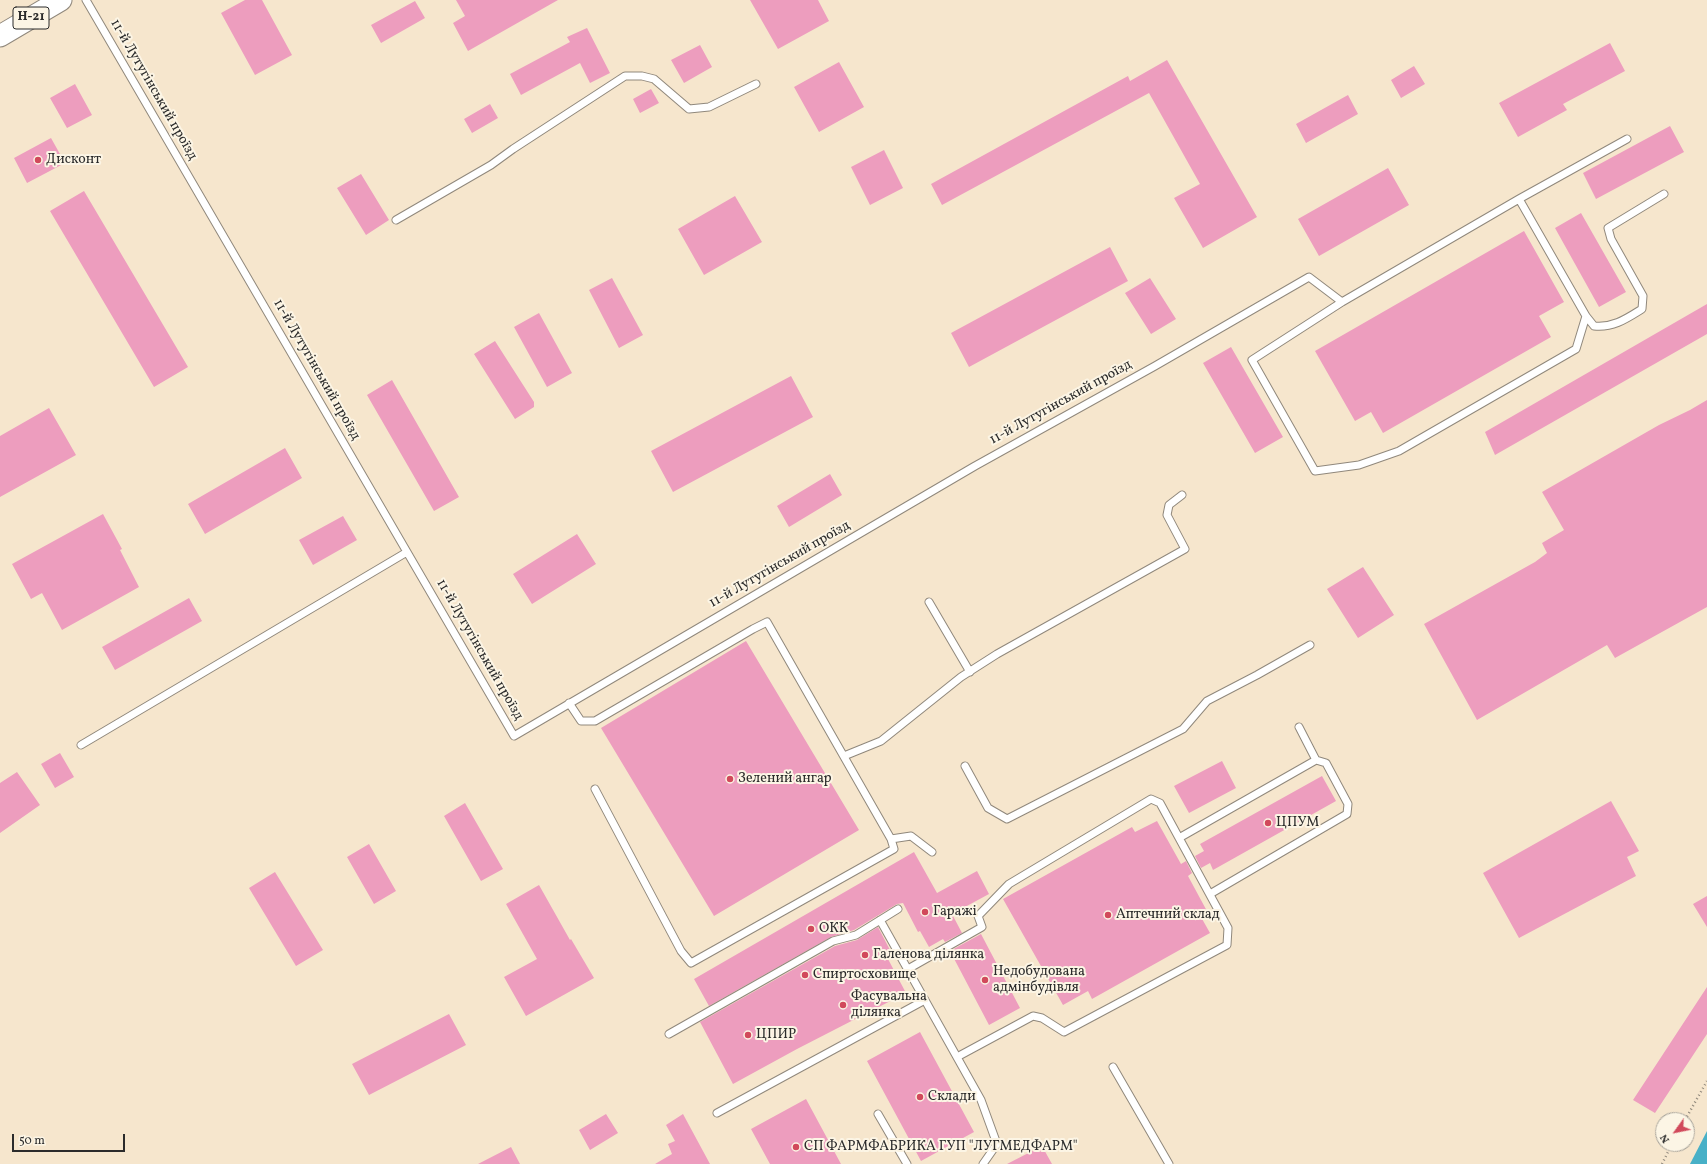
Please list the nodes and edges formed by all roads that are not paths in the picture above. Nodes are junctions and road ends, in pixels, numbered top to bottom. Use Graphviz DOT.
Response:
graph roads {
  1 [pos="61,0"];
  2 [pos="86,0"];
  3 [pos="0,36"];
  4 [pos="756,84"];
  5 [pos="1627,139"];
  6 [pos="1664,194"];
  7 [pos="1519,199"];
  8 [pos="396,220"];
  9 [pos="1342,302"];
  10 [pos="1586,316"];
  11 [pos="1182,495"];
  12 [pos="407,552"];
  13 [pos="929,602"];
  14 [pos="1310,645"];
  15 [pos="970,672"];
  16 [pos="569,704"];
  17 [pos="1299,727"];
  18 [pos="81,745"];
  19 [pos="844,756"];
  20 [pos="1316,760"];
  21 [pos="965,766"];
  22 [pos="595,789"];
  23 [pos="1179,838"];
  24 [pos="891,839"];
  25 [pos="932,852"];
  26 [pos="1210,894"];
  27 [pos="898,909"];
  28 [pos="880,920"];
  29 [pos="908,969"];
  30 [pos="925,1000"];
  31 [pos="668,1034"];
  32 [pos="957,1058"];
  33 [pos="1113,1067"];
  34 [pos="717,1113"];
  35 [pos="878,1114"];
  36 [pos="907,1164"];
  37 [pos="983,1164"];
  38 [pos="1169,1164"];
  1 -- 3 [label="main road, Н-21"];
  2 -- 12 [label="lane, 11-й Лутугінський проїзд"];
  4 -- 8 [label="lane"];
  5 -- 7 [label="lane"];
  6 -- 10 [label="lane"];
  7 -- 9 [label="lane"];
  7 -- 10 [label="lane"];
  9 -- 10 [label="lane"];
  9 -- 16 [label="lane, 11-й Лутугінський проїзд"];
  11 -- 15 [label="lane"];
  12 -- 16 [label="lane, 11-й Лутугінський проїзд"];
  12 -- 18 [label="lane"];
  13 -- 15 [label="lane"];
  14 -- 21 [label="lane"];
  15 -- 19 [label="lane"];
  16 -- 19 [label="lane"];
  17 -- 20 [label="lane"];
  19 -- 24 [label="lane"];
  20 -- 23 [label="lane"];
  20 -- 26 [label="lane"];
  22 -- 24 [label="lane"];
  23 -- 26 [label="lane"];
  23 -- 29 [label="lane"];
  24 -- 25 [label="lane"];
  26 -- 32 [label="lane"];
  27 -- 28 [label="lane"];
  28 -- 29 [label="lane"];
  28 -- 31 [label="lane"];
  29 -- 30 [label="lane"];
  30 -- 32 [label="lane"];
  30 -- 34 [label="lane"];
  32 -- 37 [label="lane"];
  33 -- 38 [label="lane"];
  35 -- 36 [label="lane"];
}
